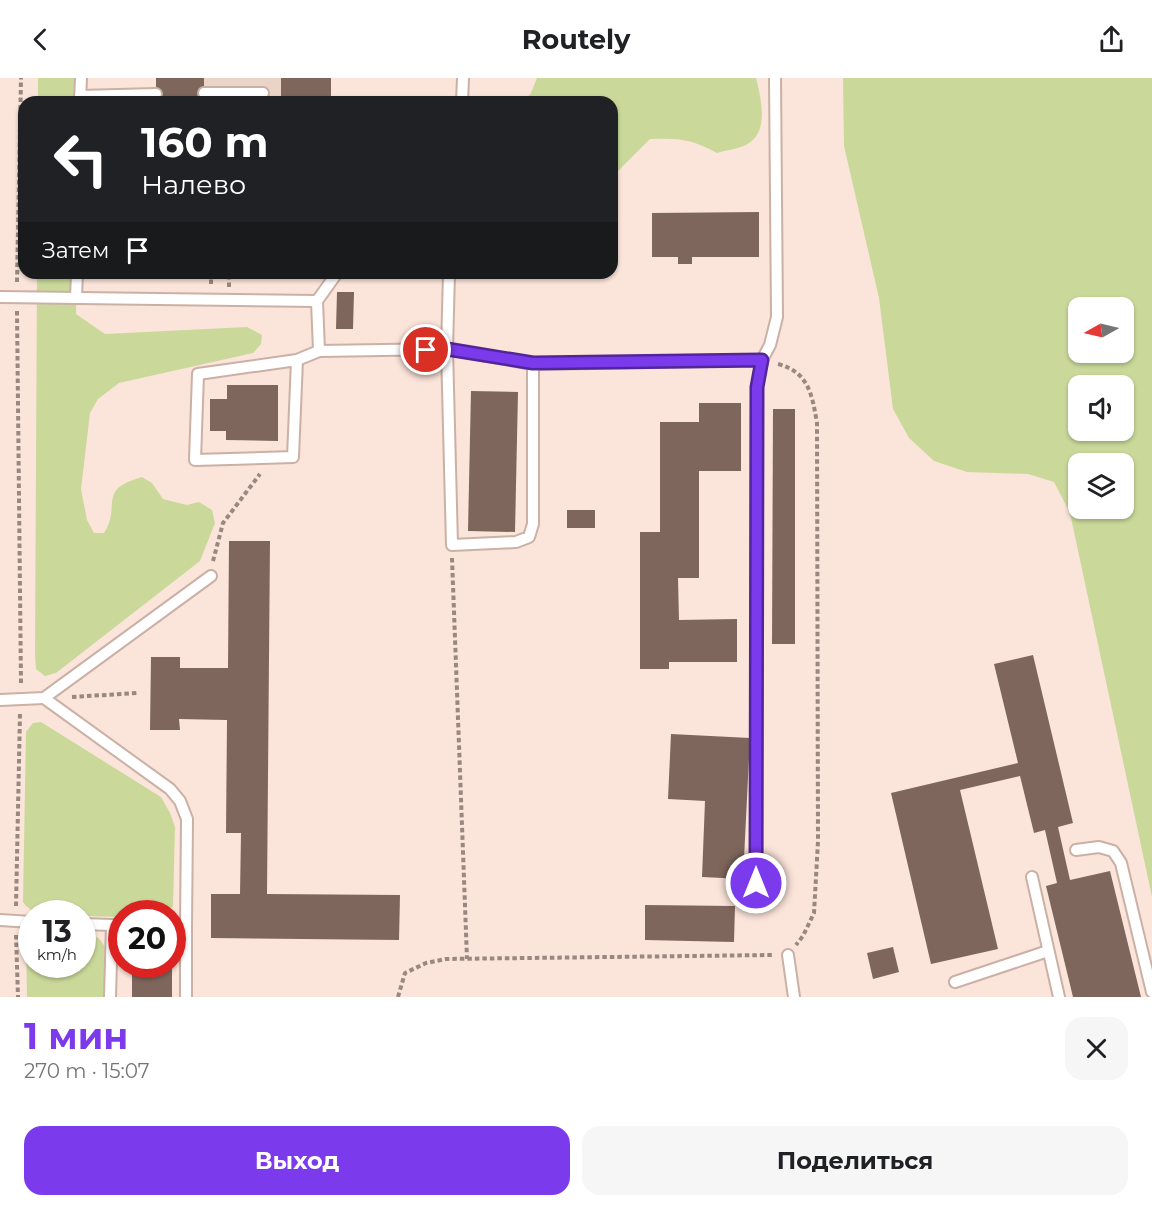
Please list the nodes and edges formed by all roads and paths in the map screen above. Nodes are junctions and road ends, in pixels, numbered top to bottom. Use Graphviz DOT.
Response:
graph roads {
  1 [pos="21,78"];
  2 [pos="81,78"];
  3 [pos="463,78"];
  4 [pos="775,78"];
  5 [pos="204,93"];
  6 [pos="263,93"];
  7 [pos="156,94"];
  8 [pos="21,96"];
  9 [pos="80,96"];
  10 [pos="126,96"];
  11 [pos="462,96"];
  12 [pos="18,242"];
  13 [pos="77,279"];
  14 [pos="333,279"];
  15 [pos="449,279"];
  16 [pos="0,297"];
  17 [pos="17,297"];
  18 [pos="76,298"];
  19 [pos="317,301"];
  20 [pos="447,349"];
  21 [pos="319,351"];
  22 [pos="297,360"];
  23 [pos="762,360"];
  24 [pos="533,363"];
  25 [pos="273,458"];
  26 [pos="452,545"];
  27 [pos="211,576"];
  28 [pos="137,693"];
  29 [pos="44,698"];
  30 [pos="21,699"];
  31 [pos="0,700"];
  32 [pos="1076,850"];
  33 [pos="1032,878"];
  34 [pos="756,883"];
  35 [pos="0,920"];
  36 [pos="16,921"];
  37 [pos="186,928"];
  38 [pos="1048,951"];
  39 [pos="788,955"];
  40 [pos="467,959"];
  41 [pos="112,978"];
  42 [pos="186,978"];
  43 [pos="955,982"];
  44 [pos="1152,992"];
  45 [pos="18,997"];
  46 [pos="110,997"];
  47 [pos="186,997"];
  48 [pos="398,997"];
  49 [pos="794,997"];
  50 [pos="1059,997"];
  1 -- 8 [label="path"];
  2 -- 9 [label="lane"];
  3 -- 11 [label="lane"];
  4 -- 23 [label="lane"];
  5 -- 6 [label="lane"];
  7 -- 10 [label="lane"];
  12 -- 17 [label="path"];
  13 -- 18 [label="lane"];
  14 -- 19 [label="lane"];
  15 -- 20 [label="lane"];
  16 -- 17 [label="lane"];
  17 -- 18 [label="lane"];
  17 -- 30 [label="path"];
  18 -- 19 [label="lane"];
  19 -- 21 [label="lane"];
  20 -- 21 [label="lane"];
  20 -- 24 [label="lane"];
  20 -- 26 [label="lane"];
  21 -- 22 [label="lane"];
  22 -- 25 [label="lane"];
  22 -- 25 [label="lane"];
  23 -- 24 [label="lane"];
  23 -- 34 [label="lane"];
  23 -- 39 [label="path"];
  24 -- 26 [label="lane"];
  25 -- 27 [label="path"];
  26 -- 40 [label="path"];
  27 -- 29 [label="lane"];
  28 -- 29 [label="path"];
  29 -- 30 [label="lane"];
  29 -- 37 [label="lane"];
  30 -- 31 [label="lane"];
  30 -- 36 [label="path"];
  32 -- 44 [label="lane"];
  33 -- 38 [label="lane"];
  35 -- 36 [label="lane"];
  36 -- 45 [label="path"];
  38 -- 43 [label="lane"];
  38 -- 50 [label="lane"];
  39 -- 40 [label="path"];
  39 -- 49 [label="lane"];
  40 -- 48 [label="path"];
  41 -- 46 [label="lane"];
  42 -- 47 [label="lane"];
}
